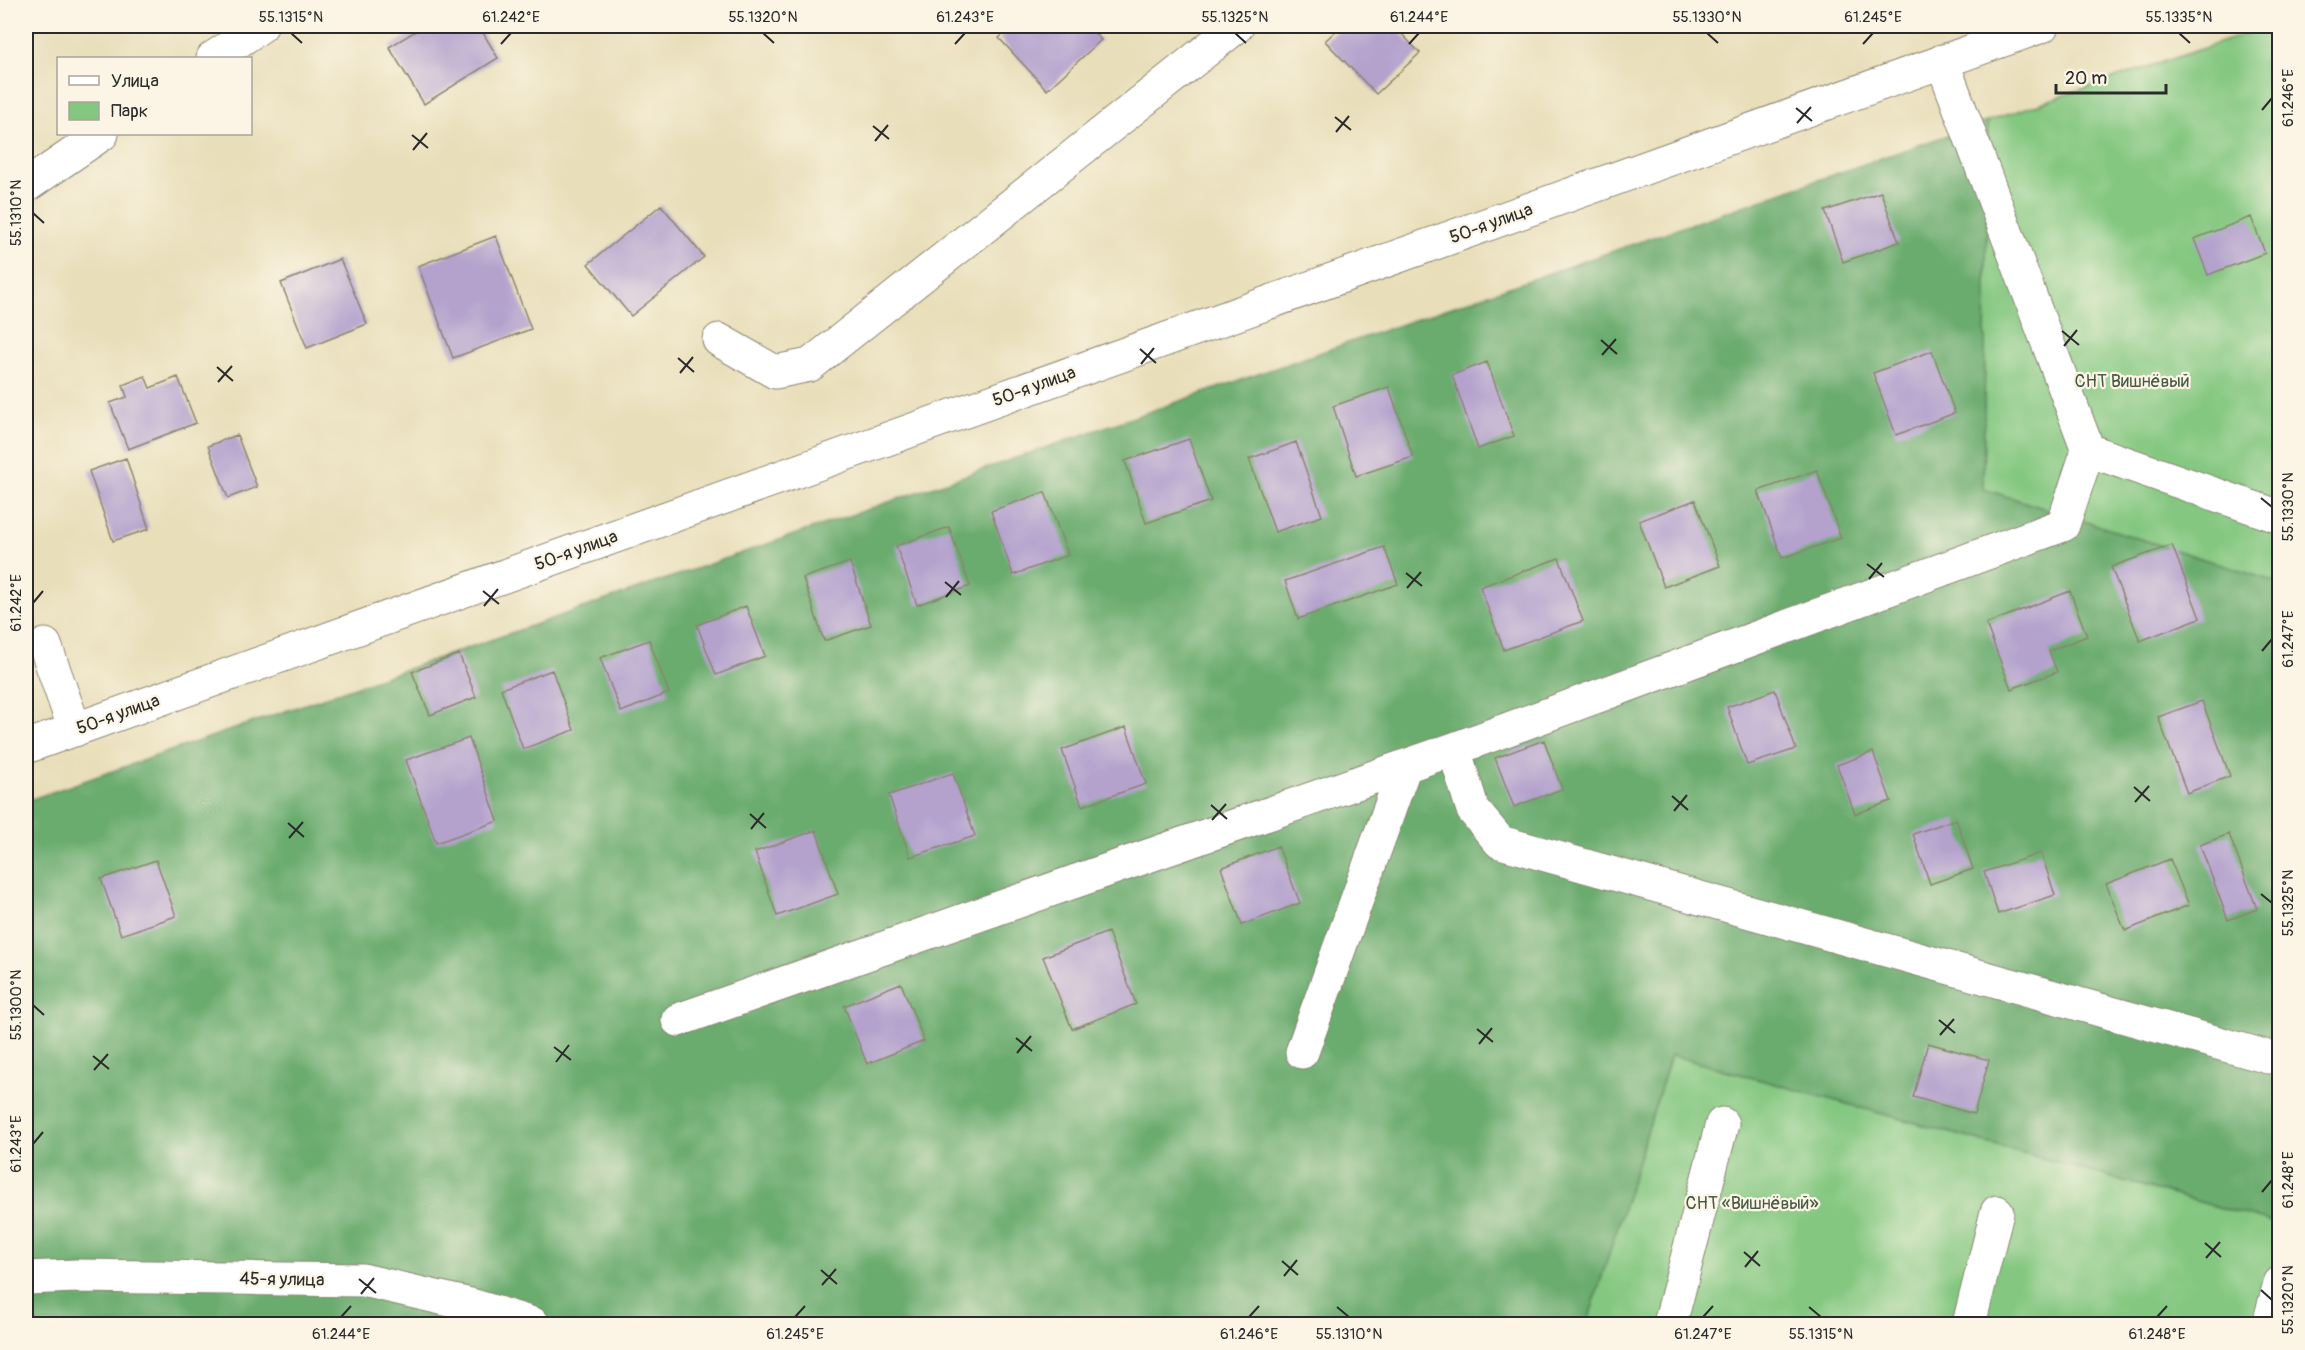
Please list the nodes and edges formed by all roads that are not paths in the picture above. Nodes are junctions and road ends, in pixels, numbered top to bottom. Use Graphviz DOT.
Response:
graph roads {
  1 [pos="261,26"];
  2 [pos="1237,26"];
  3 [pos="2042,26"];
  4 [pos="214,57"];
  5 [pos="1942,61"];
  6 [pos="101,135"];
  7 [pos="26,186"];
  8 [pos="719,340"];
  9 [pos="2088,450"];
  10 [pos="2280,517"];
  11 [pos="45,645"];
  12 [pos="75,730"];
  13 [pos="26,747"];
  14 [pos="1454,749"];
  15 [pos="1405,766"];
  16 [pos="678,1020"];
  17 [pos="1302,1052"];
  18 [pos="2268,1057"];
  19 [pos="1722,1124"];
  20 [pos="1998,1212"];
  21 [pos="26,1278"];
  22 [pos="2280,1283"];
  23 [pos="533,1324"];
  24 [pos="1670,1324"];
  25 [pos="1969,1324"];
  26 [pos="2270,1324"];
  1 -- 4 [label="street"];
  2 -- 8 [label="street"];
  3 -- 5 [label="street, 50-я улица"];
  5 -- 9 [label="street"];
  5 -- 12 [label="street, 50-я улица"];
  6 -- 7 [label="street"];
  9 -- 10 [label="street"];
  9 -- 14 [label="street"];
  11 -- 12 [label="street"];
  12 -- 13 [label="street, 50-я улица"];
  14 -- 15 [label="street"];
  14 -- 18 [label="street"];
  15 -- 16 [label="street"];
  15 -- 17 [label="street"];
  19 -- 24 [label="street"];
  20 -- 25 [label="street"];
  21 -- 23 [label="street, 45-я улица"];
  22 -- 26 [label="street"];
}
